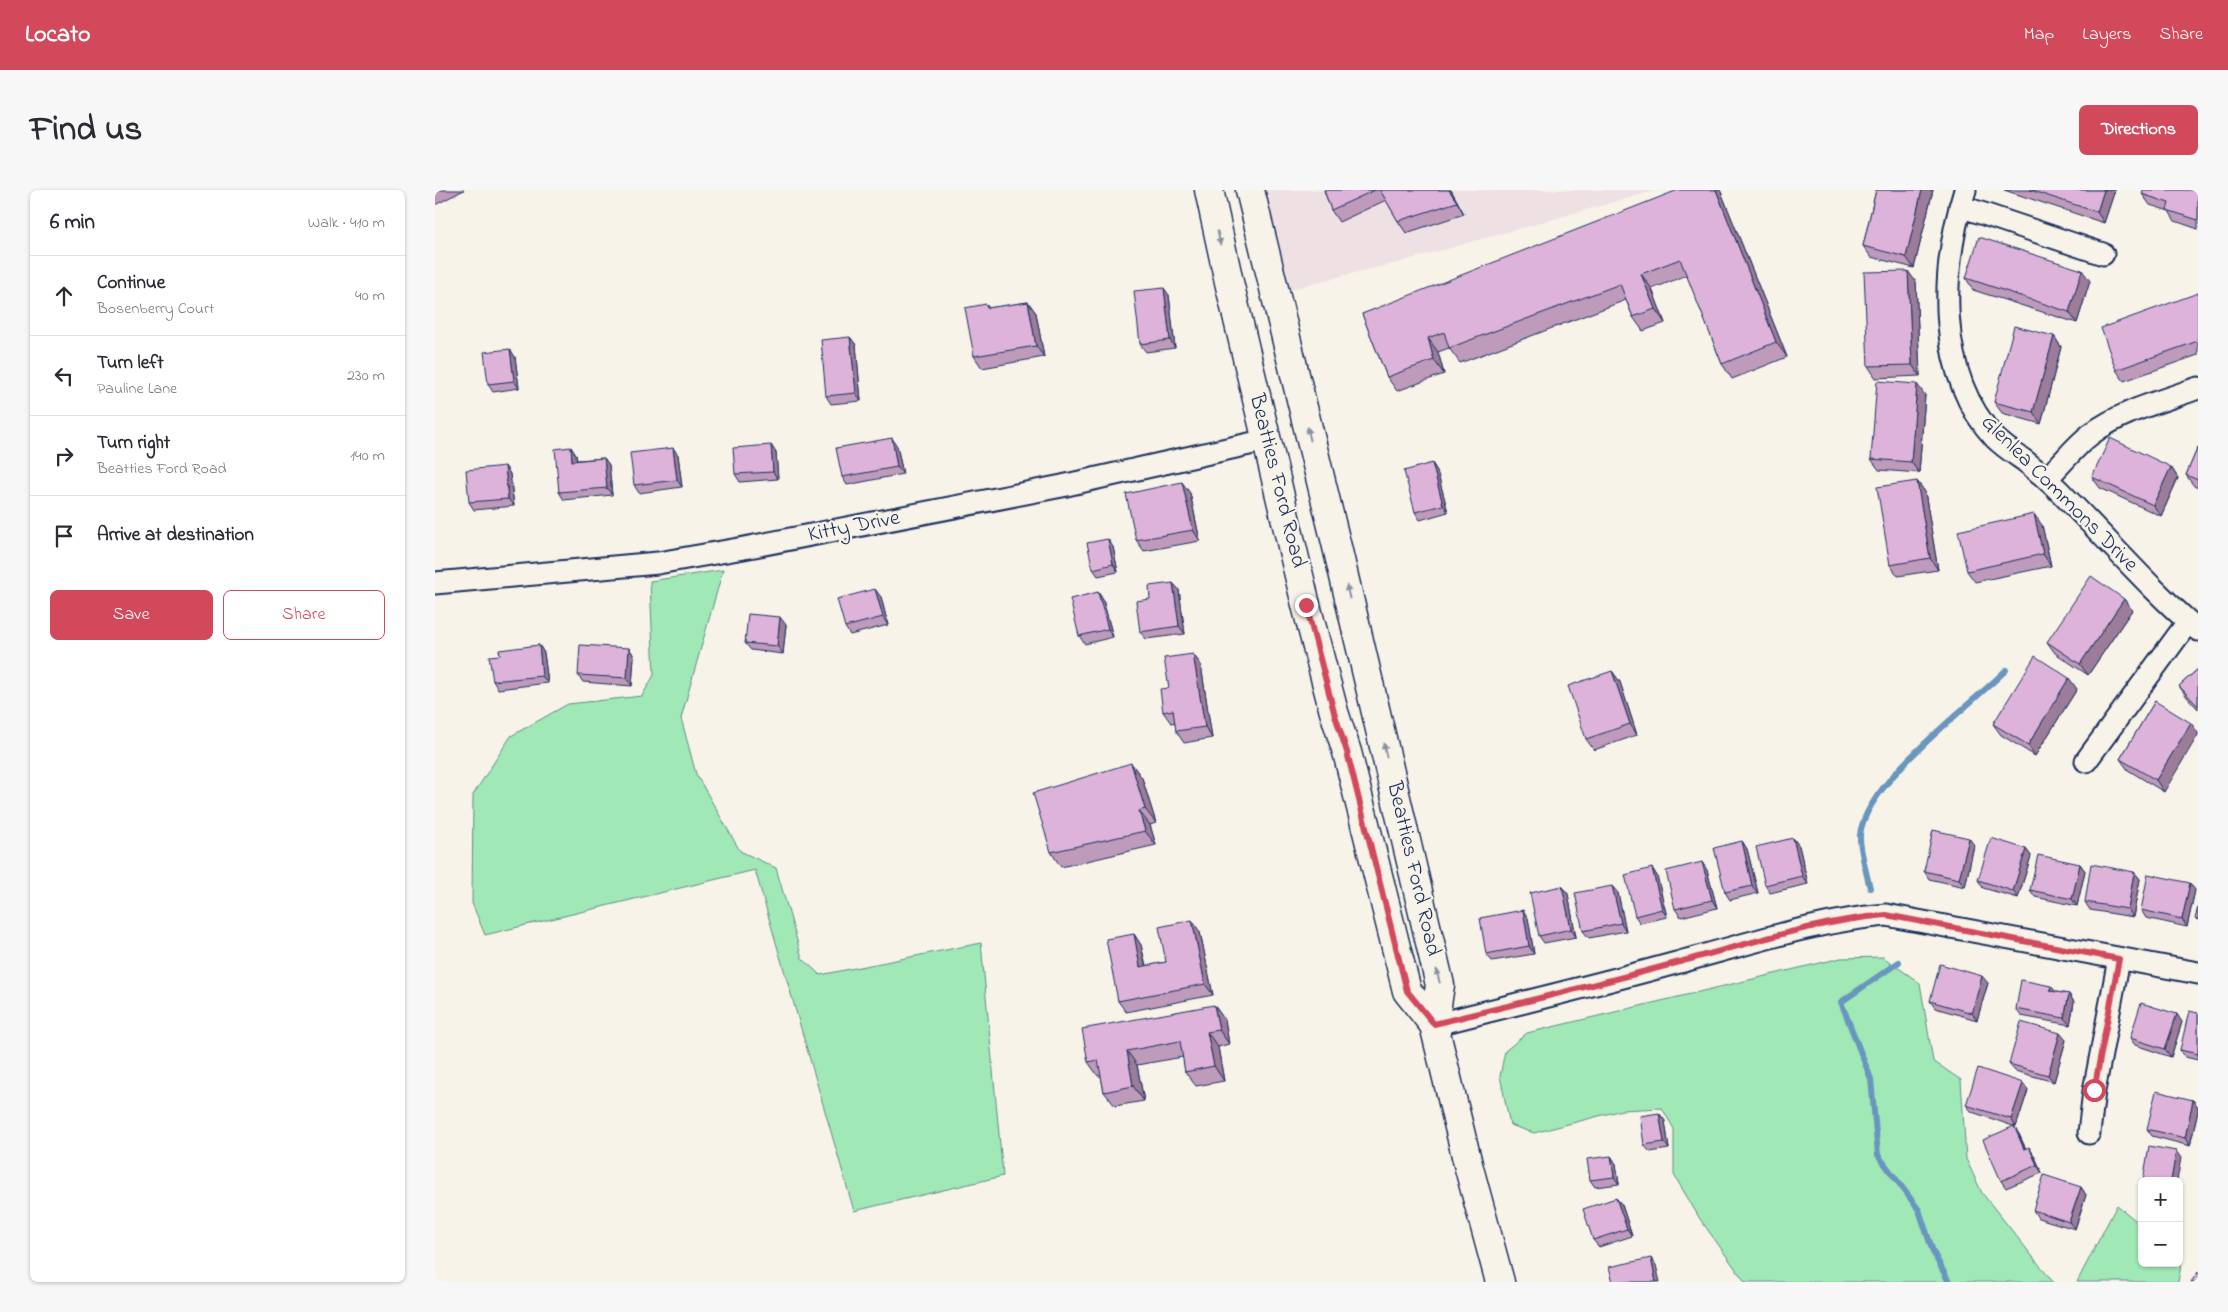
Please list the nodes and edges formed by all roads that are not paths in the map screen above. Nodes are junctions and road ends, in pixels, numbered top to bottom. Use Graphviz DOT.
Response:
graph roads {
  1 [pos="1209,190"];
  2 [pos="1250,190"];
  3 [pos="1963,198"];
  4 [pos="2103,254"];
  5 [pos="2198,388"];
  6 [pos="1267,440"];
  7 [pos="2047,478"];
  8 [pos="435,583"];
  9 [pos="2193,626"];
  10 [pos="2086,762"];
  11 [pos="2119,959"];
  12 [pos="2198,973"];
  13 [pos="1434,1024"];
  14 [pos="2089,1133"];
  15 [pos="1500,1282"];
  1 -- 6 [label="main road, Beatties Ford Road, one-way"];
  13 -- 2 [label="main road, Beatties Ford Road, one-way"];
  3 -- 4 [label="street"];
  3 -- 7 [label="street, Glenlea Commons Drive"];
  5 -- 7 [label="street"];
  6 -- 8 [label="street, Kitty Drive"];
  6 -- 13 [label="main road, Beatties Ford Road"];
  7 -- 9 [label="street, Glenlea Commons Drive"];
  9 -- 10 [label="street"];
  11 -- 12 [label="street"];
  11 -- 13 [label="street"];
  11 -- 14 [label="street"];
  13 -- 15 [label="main road, Beatties Ford Road"];
}
